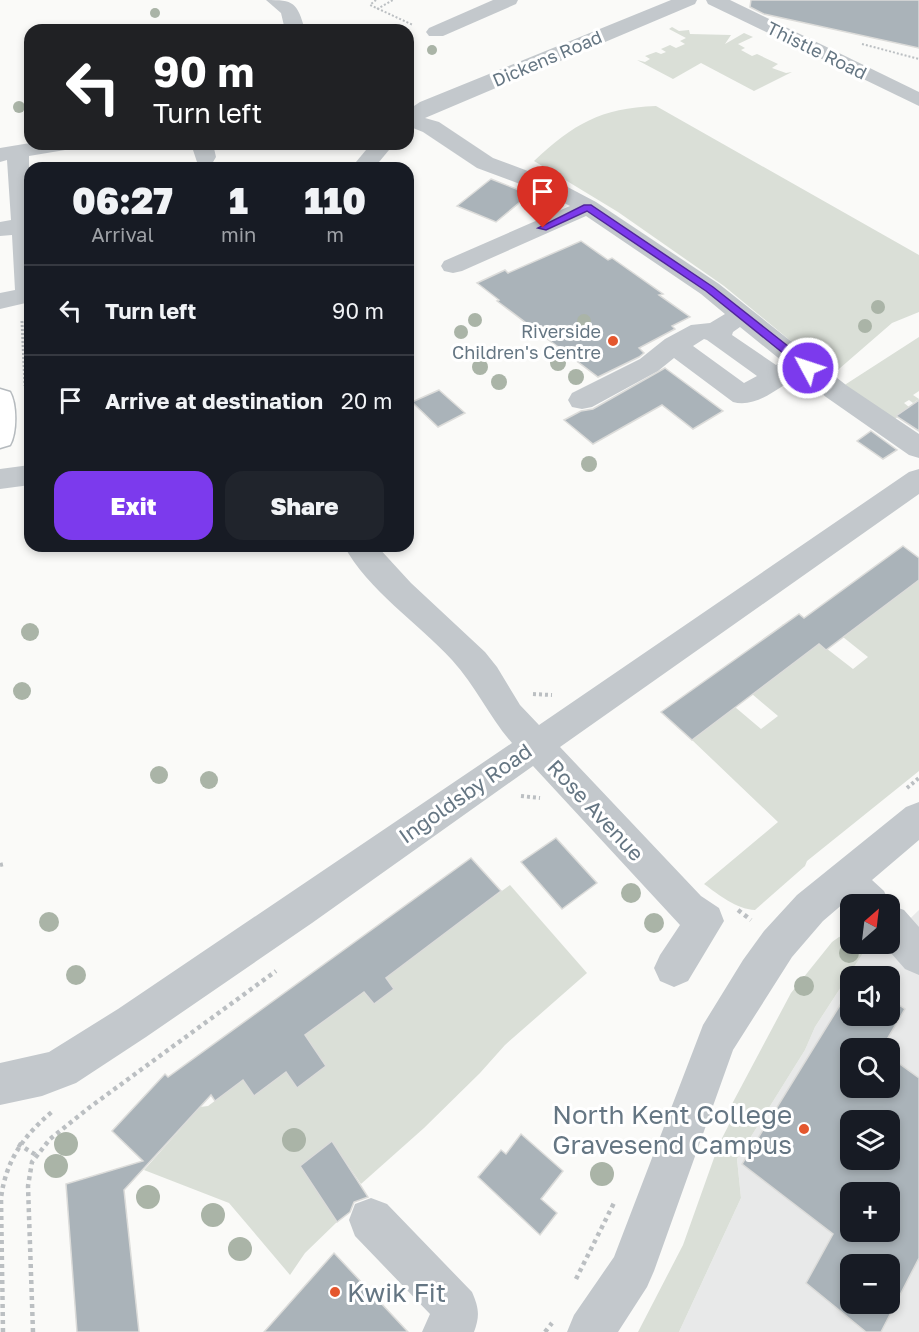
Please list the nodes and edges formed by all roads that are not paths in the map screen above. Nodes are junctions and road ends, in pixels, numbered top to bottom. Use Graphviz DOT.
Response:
graph roads {
  1 [pos="275,0"];
  2 [pos="509,0"];
  3 [pos="688,0"];
  4 [pos="715,0"];
  5 [pos="294,24"];
  6 [pos="428,30"];
  7 [pos="919,100"];
  8 [pos="414,115"];
  9 [pos="414,121"];
  10 [pos="31,150"];
  11 [pos="378,150"];
  12 [pos="9,154"];
  13 [pos="367,162"];
  14 [pos="588,207"];
  15 [pos="11,227"];
  16 [pos="453,266"];
  17 [pos="24,279"];
  18 [pos="24,296"];
  19 [pos="0,301"];
  20 [pos="744,315"];
  21 [pos="718,332"];
  22 [pos="674,345"];
  23 [pos="802,362"];
  24 [pos="766,383"];
  25 [pos="13,397"];
  26 [pos="582,400"];
  27 [pos="0,438"];
  28 [pos="919,448"];
  29 [pos="24,476"];
  30 [pos="0,479"];
  31 [pos="919,479"];
  32 [pos="365,552"];
  33 [pos="536,744"];
  34 [pos="919,818"];
  35 [pos="857,891"];
  36 [pos="900,934"];
  37 [pos="919,956"];
  38 [pos="674,968"];
  39 [pos="0,1084"];
  40 [pos="371,1220"];
  41 [pos="446,1332"];
  42 [pos="591,1332"];
  1 -- 5 [label="street"];
  2 -- 6 [label="street"];
  3 -- 8 [label="street, Dickens Road"];
  4 -- 7 [label="street, Thistle Road"];
  9 -- 14 [label="street"];
  10 -- 12 [label="street"];
  11 -- 13 [label="street"];
  12 -- 15 [label="street"];
  14 -- 16 [label="street"];
  14 -- 20 [label="street"];
  15 -- 17 [label="street"];
  18 -- 19 [label="street"];
  20 -- 21 [label="street"];
  20 -- 23 [label="street"];
  21 -- 22 [label="street"];
  21 -- 24 [label="street"];
  22 -- 24 [label="street"];
  22 -- 26 [label="street"];
  23 -- 24 [label="street"];
  23 -- 28 [label="street"];
  25 -- 27 [label="main road"];
  29 -- 30 [label="street"];
  31 -- 33 [label="street, Ingoldsby Road"];
  32 -- 33 [label="street, Rose Avenue"];
  33 -- 38 [label="street, Rose Avenue"];
  33 -- 39 [label="street, Ingoldsby Road"];
  34 -- 35 [label="street"];
  35 -- 42 [label="street"];
  36 -- 37 [label="street"];
  40 -- 41 [label="street"];
}
